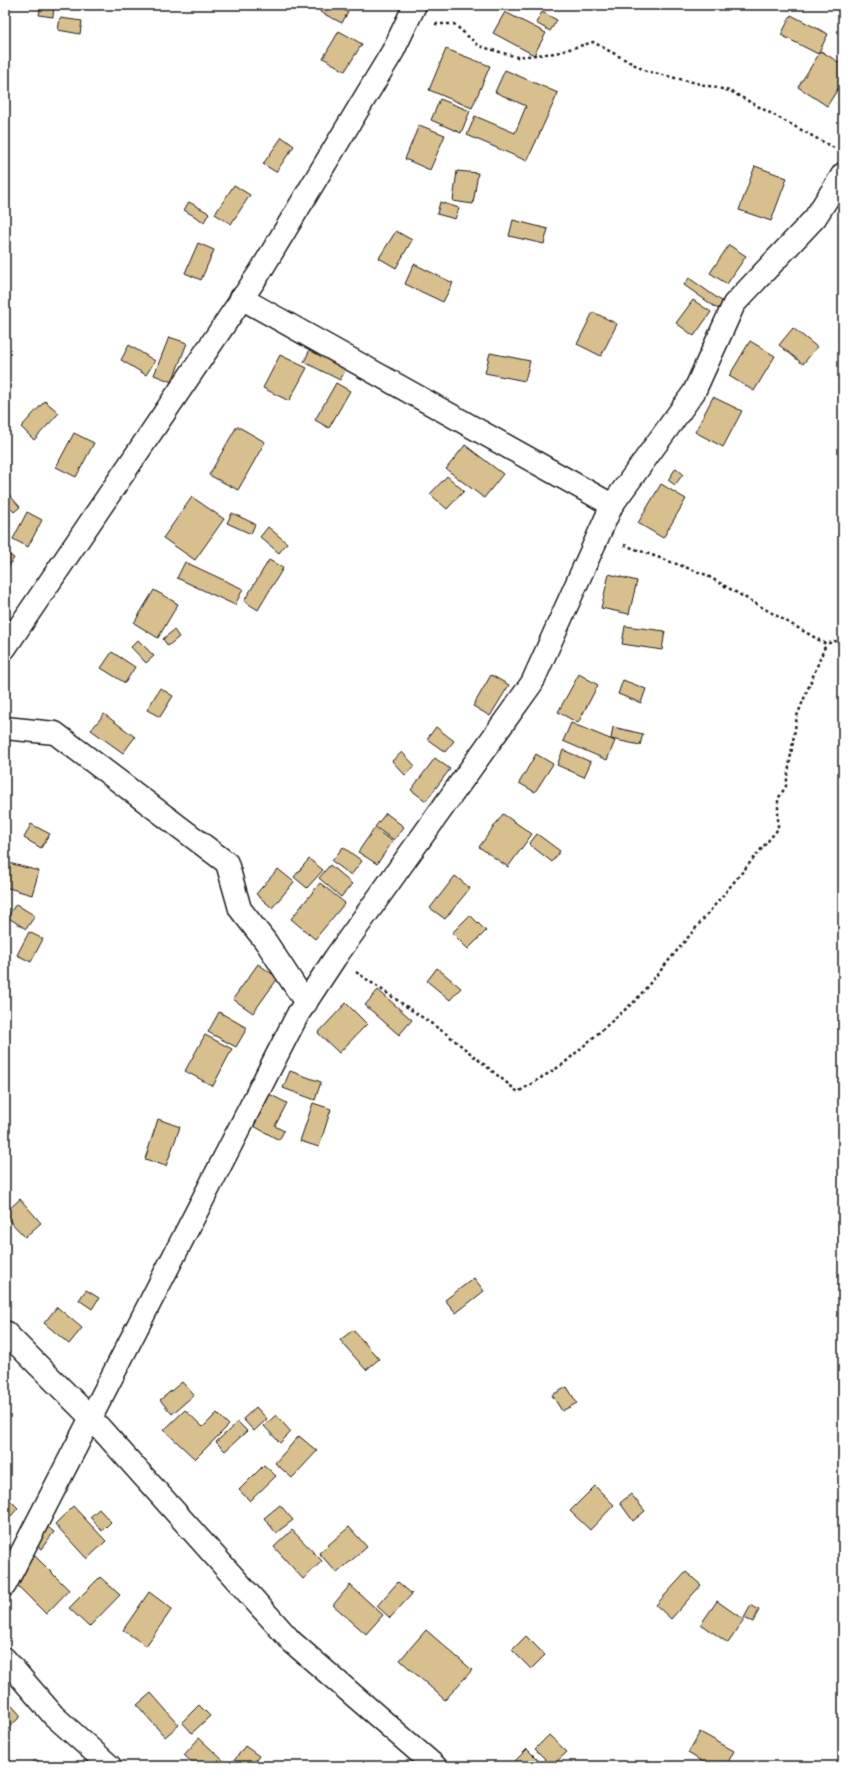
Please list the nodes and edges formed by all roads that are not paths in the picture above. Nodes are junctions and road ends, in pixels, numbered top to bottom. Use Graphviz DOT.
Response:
graph roads {
  1 [pos="410,14"];
  2 [pos="843,174"];
  3 [pos="242,298"];
  4 [pos="612,505"];
  5 [pos="5,648"];
  6 [pos="5,728"];
  7 [pos="306,1004"];
  8 [pos="5,1332"];
  9 [pos="92,1419"];
  10 [pos="5,1585"];
  11 [pos="5,1659"];
  12 [pos="110,1766"];
  13 [pos="435,1766"];
  1 -- 3 [label="street"];
  2 -- 4 [label="street"];
  3 -- 4 [label="street"];
  3 -- 5 [label="street"];
  4 -- 7 [label="street"];
  6 -- 7 [label="street"];
  7 -- 9 [label="street"];
  8 -- 9 [label="street"];
  9 -- 10 [label="street"];
  9 -- 13 [label="street"];
  11 -- 12 [label="street"];
}
